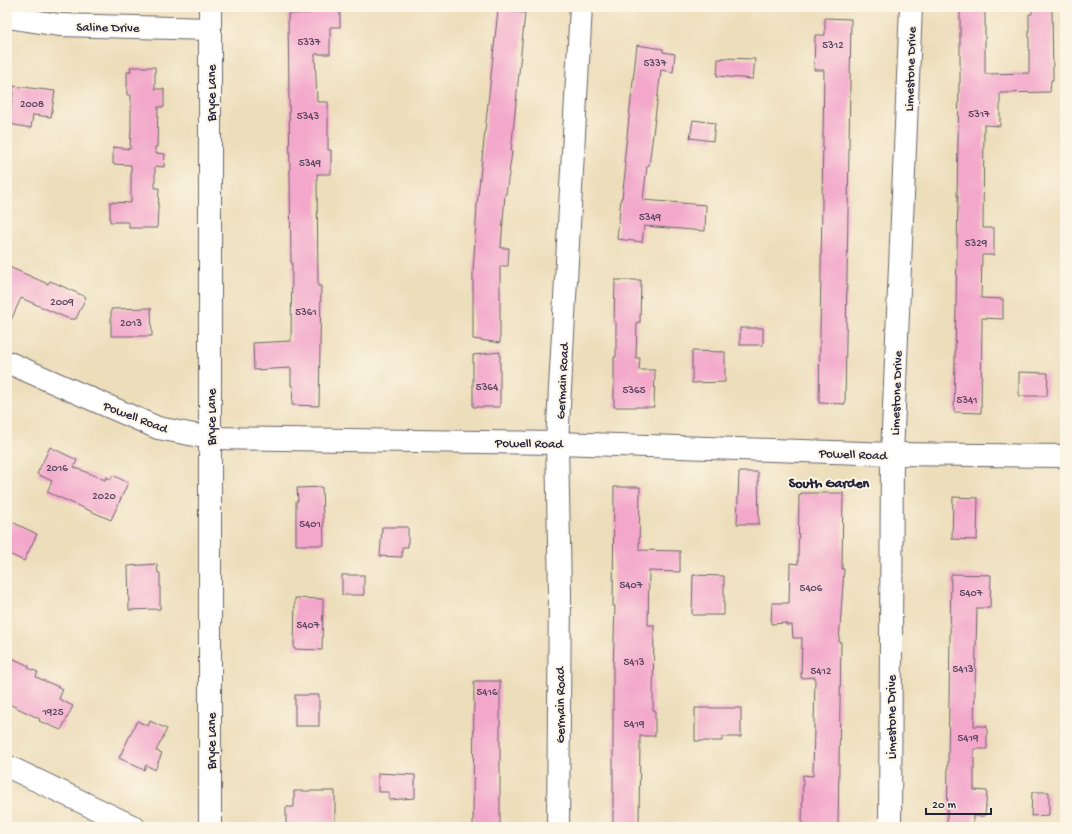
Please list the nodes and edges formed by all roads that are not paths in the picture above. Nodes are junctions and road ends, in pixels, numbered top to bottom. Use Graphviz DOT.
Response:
graph roads {
  1 [pos="210,7"];
  2 [pos="581,7"];
  3 [pos="911,7"];
  4 [pos="7,17"];
  5 [pos="210,29"];
  6 [pos="7,362"];
  7 [pos="210,438"];
  8 [pos="557,443"];
  9 [pos="892,454"];
  10 [pos="1065,456"];
  11 [pos="7,766"];
  12 [pos="134,827"];
  13 [pos="210,827"];
  14 [pos="558,827"];
  15 [pos="890,827"];
  1 -- 5 [label="street, Bryce Lane"];
  2 -- 8 [label="street, Germain Road"];
  3 -- 9 [label="street, Limestone Drive"];
  4 -- 5 [label="street, Saline Drive"];
  5 -- 7 [label="street, Bryce Lane"];
  6 -- 7 [label="street, Powell Road"];
  7 -- 8 [label="street, Powell Road"];
  7 -- 13 [label="street, Bryce Lane"];
  8 -- 9 [label="street, Powell Road"];
  8 -- 14 [label="street, Germain Road"];
  9 -- 10 [label="street, Powell Road"];
  9 -- 15 [label="street, Limestone Drive"];
  11 -- 12 [label="street"];
}
